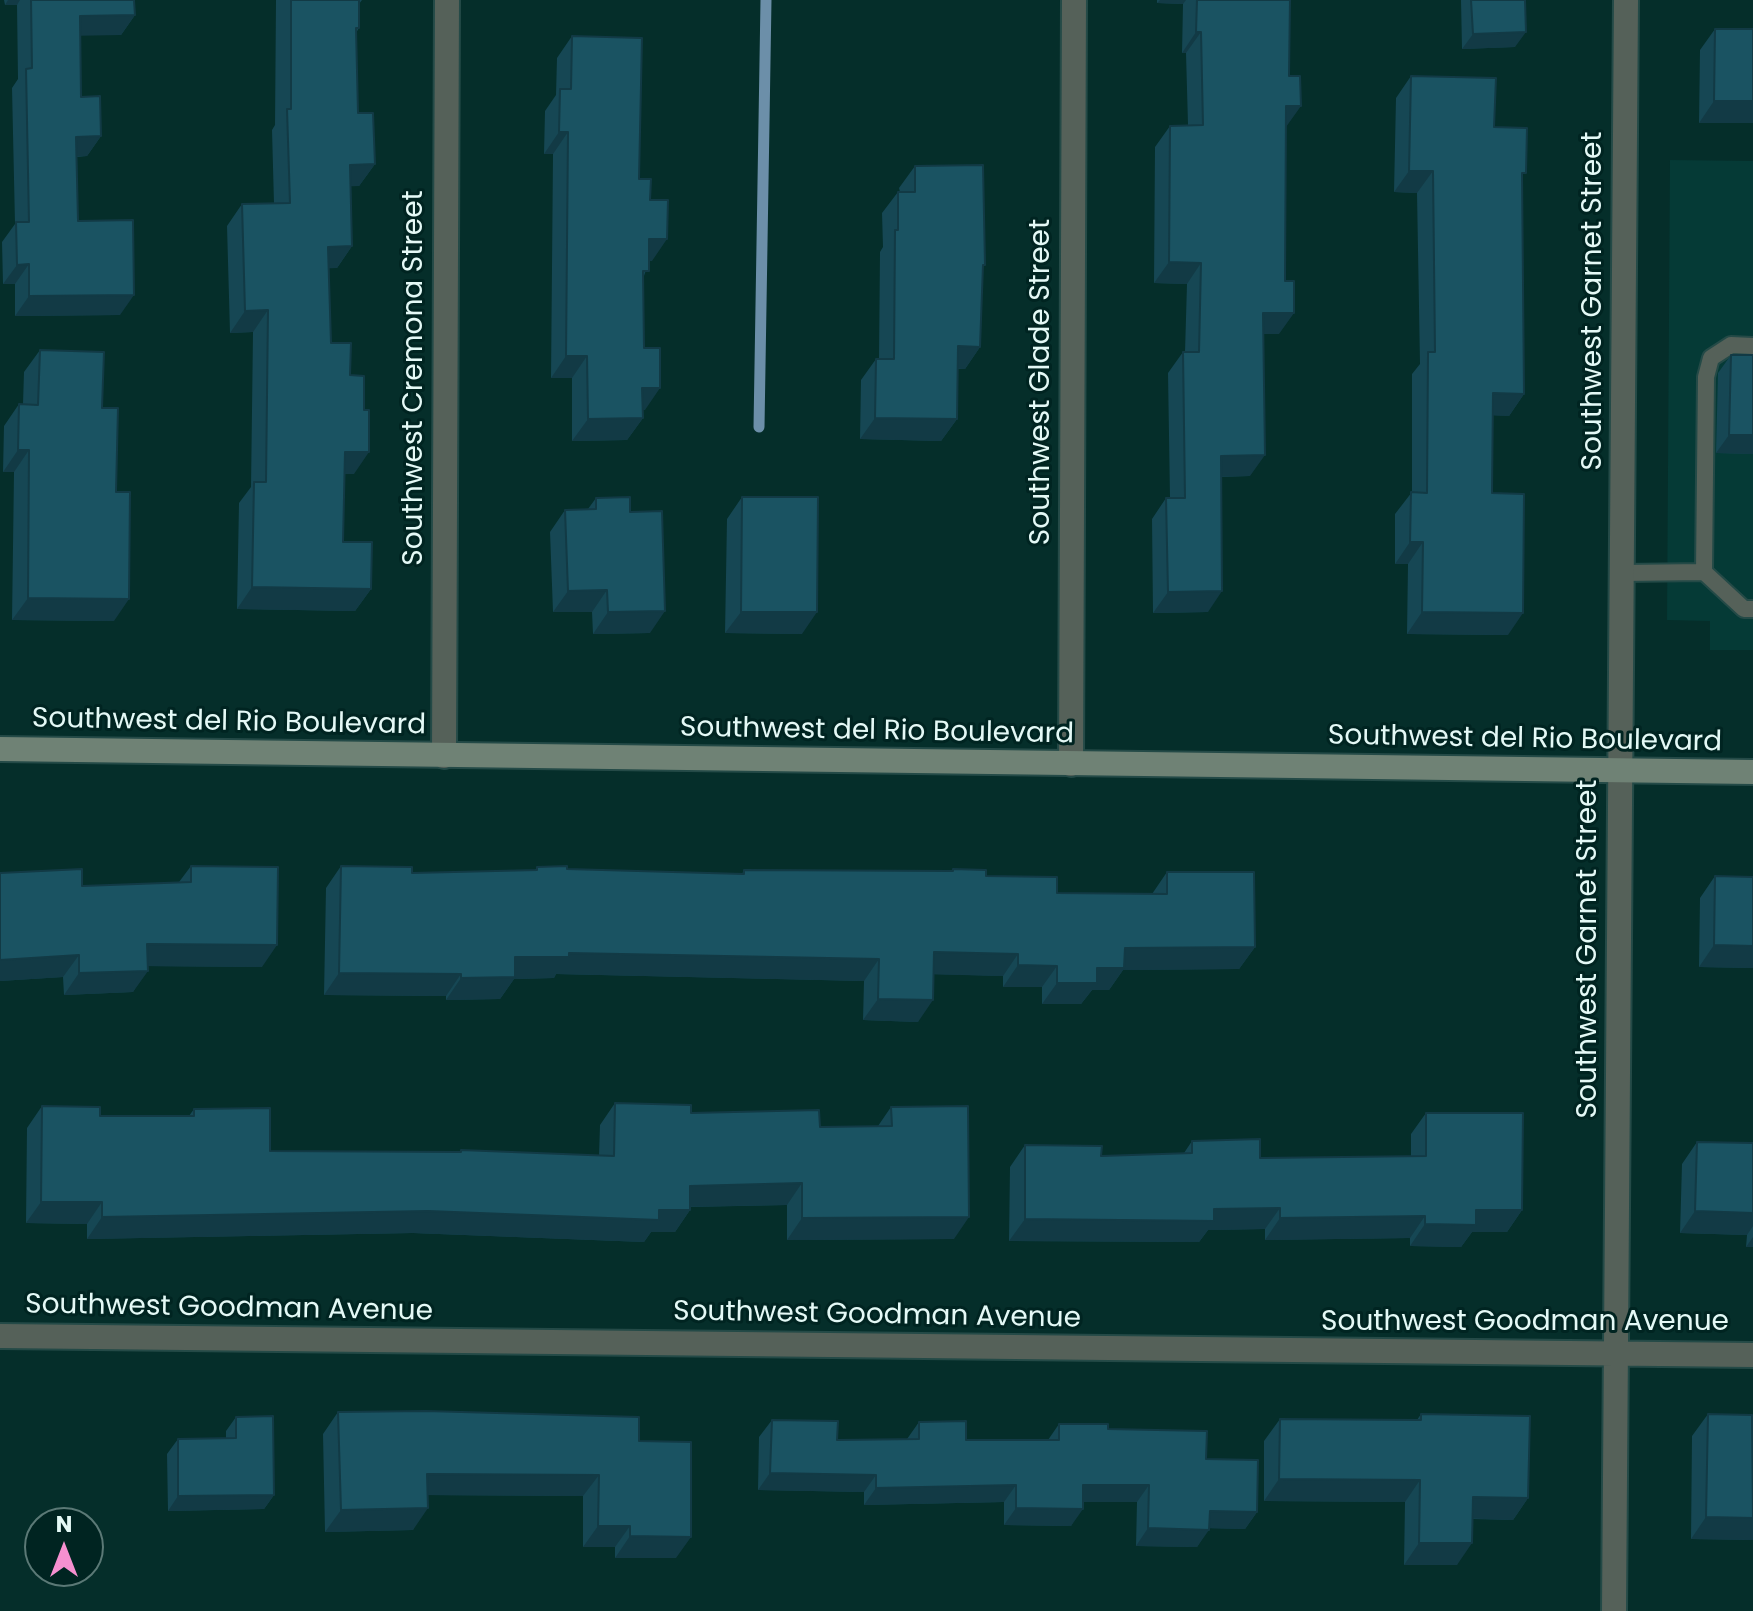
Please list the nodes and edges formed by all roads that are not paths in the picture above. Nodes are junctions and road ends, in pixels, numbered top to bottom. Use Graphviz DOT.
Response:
graph roads {
  1 [pos="447,0"];
  2 [pos="1074,0"];
  3 [pos="1626,0"];
  4 [pos="1753,346"];
  5 [pos="1704,572"];
  6 [pos="1622,573"];
  7 [pos="1753,609"];
  8 [pos="0,749"];
  9 [pos="444,756"];
  10 [pos="1071,764"];
  11 [pos="1620,772"];
  12 [pos="1753,772"];
  13 [pos="0,1336"];
  14 [pos="1617,1355"];
  15 [pos="1753,1355"];
  16 [pos="1614,1611"];
  1 -- 9 [label="street, Southwest Cremona Street"];
  2 -- 10 [label="street, Southwest Glade Street"];
  3 -- 6 [label="street, Southwest Garnet Street"];
  4 -- 5 [label="lane"];
  5 -- 6 [label="lane"];
  5 -- 7 [label="lane"];
  6 -- 11 [label="street, Southwest Garnet Street"];
  8 -- 9 [label="street, Southwest del Rio Boulevard"];
  9 -- 10 [label="street, Southwest del Rio Boulevard"];
  10 -- 11 [label="street, Southwest del Rio Boulevard"];
  11 -- 12 [label="street, Southwest del Rio Boulevard"];
  11 -- 14 [label="street, Southwest Garnet Street"];
  13 -- 14 [label="street, Southwest Goodman Avenue"];
  14 -- 15 [label="street, Southwest Goodman Avenue"];
  14 -- 16 [label="street, Southwest Garnet Street"];
}
